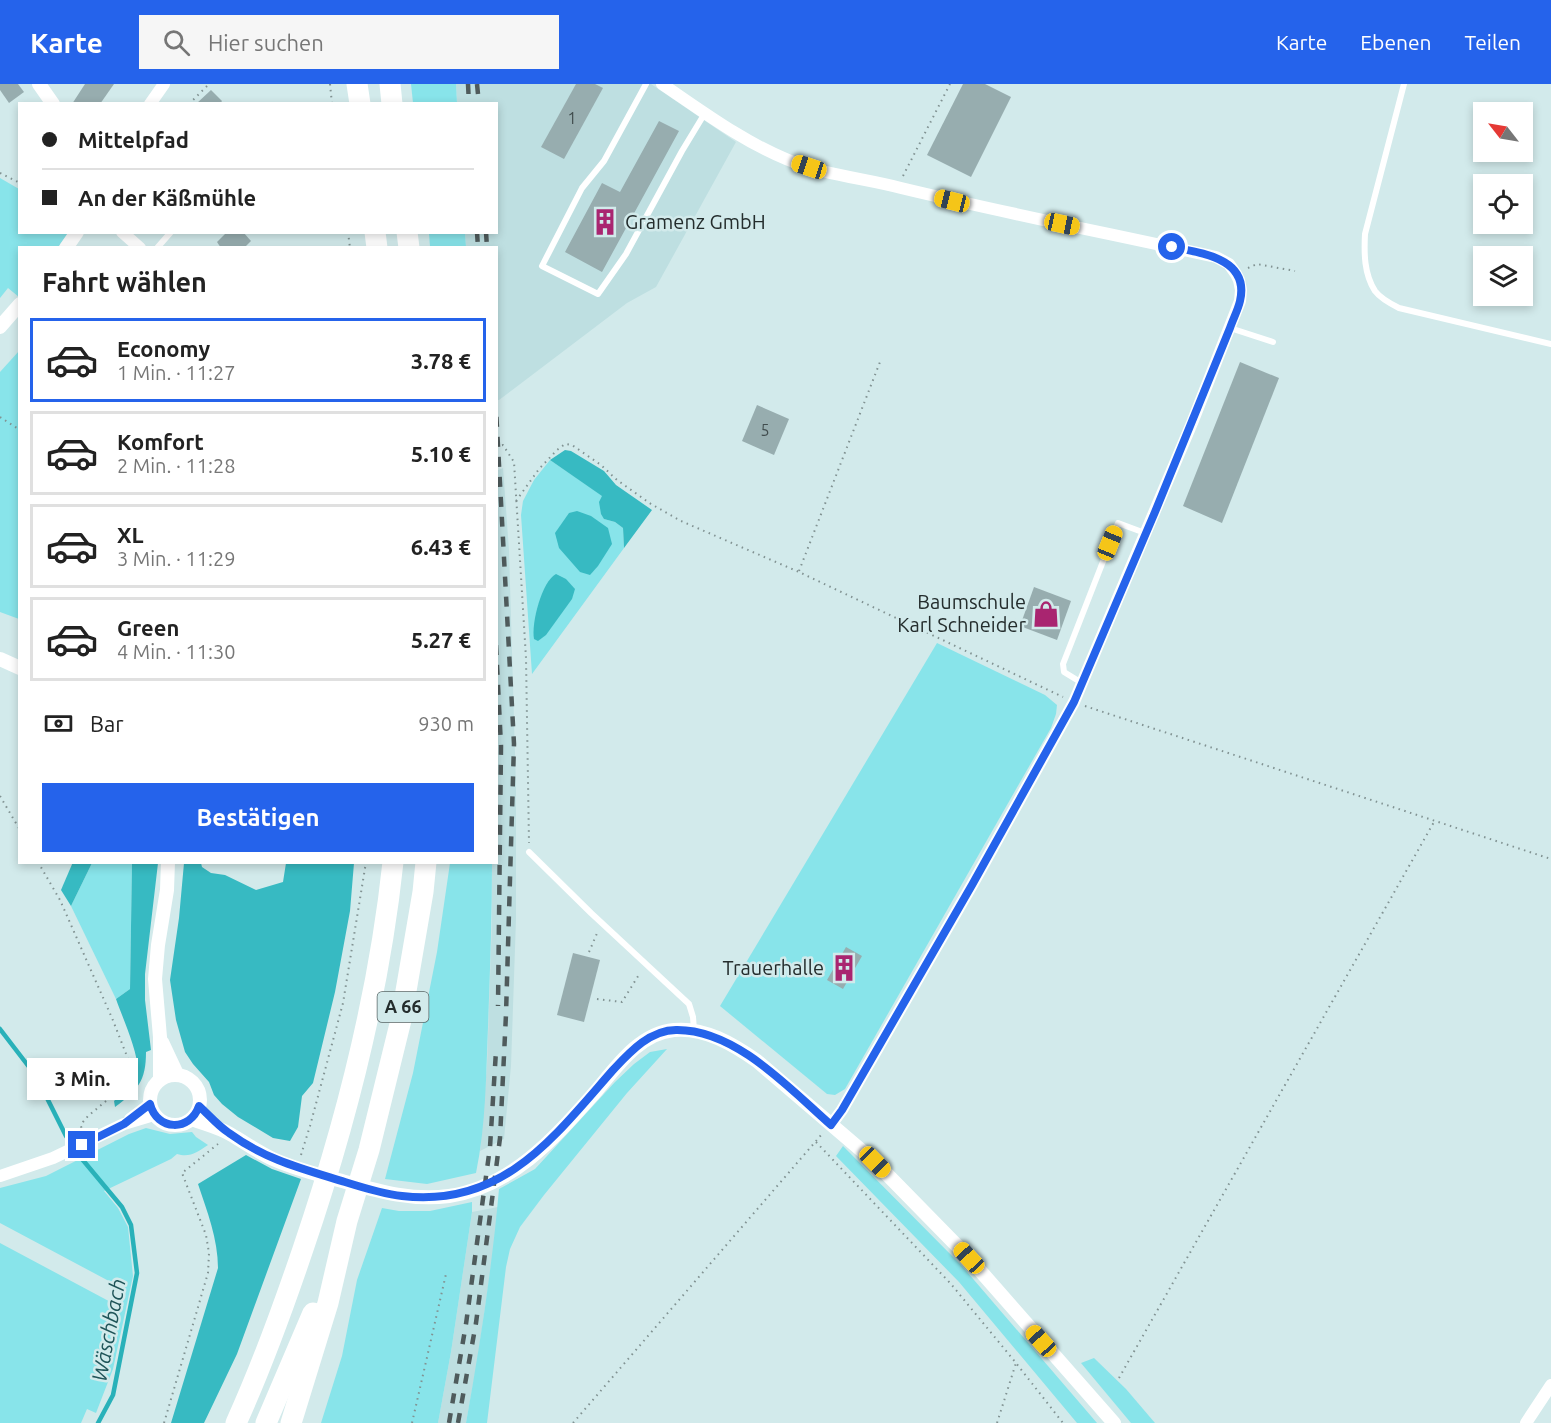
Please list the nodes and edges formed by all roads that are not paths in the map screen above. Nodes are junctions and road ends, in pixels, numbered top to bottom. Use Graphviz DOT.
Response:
graph roads {
  1 [pos="164,84"];
  2 [pos="357,84"];
  3 [pos="390,84"];
  4 [pos="646,84"];
  5 [pos="662,84"];
  6 [pos="1404,84"];
  7 [pos="151,102"];
  8 [pos="360,102"];
  9 [pos="392,102"];
  10 [pos="705,112"];
  11 [pos="124,234"];
  12 [pos="169,234"];
  13 [pos="138,246"];
  14 [pos="159,246"];
  15 [pos="18,306"];
  16 [pos="0,327"];
  17 [pos="1230,328"];
  18 [pos="1273,342"];
  19 [pos="1551,344"];
  20 [pos="1146,534"];
  21 [pos="0,659"];
  22 [pos="18,667"];
  23 [pos="1082,683"];
  24 [pos="529,852"];
  25 [pos="168,864"];
  26 [pos="393,864"];
  27 [pos="426,864"];
  28 [pos="694,1031"];
  29 [pos="160,1037"];
  30 [pos="177,1074"];
  31 [pos="160,1079"];
  32 [pos="199,1106"];
  33 [pos="152,1110"];
  34 [pos="192,1119"];
  35 [pos="831,1125"];
  36 [pos="228,1133"];
  37 [pos="0,1176"];
  38 [pos="347,1221"];
  39 [pos="1551,1385"];
  40 [pos="236,1423"];
  41 [pos="266,1423"];
  42 [pos="291,1423"];
  43 [pos="1114,1423"];
  44 [pos="1526,1423"];
  1 -- 7 [label="street"];
  2 -- 8 [label="highway"];
  3 -- 9 [label="highway"];
  4 -- 10 [label="lane"];
  5 -- 10 [label="street"];
  6 -- 19 [label="lane"];
  10 -- 17 [label="street"];
  11 -- 13 [label="street"];
  12 -- 14 [label="lane"];
  15 -- 16 [label="street"];
  17 -- 18 [label="lane"];
  17 -- 20 [label="street"];
  20 -- 23 [label="street"];
  20 -- 23 [label="lane"];
  21 -- 22 [label="street"];
  23 -- 35 [label="street"];
  24 -- 28 [label="lane"];
  25 -- 29 [label="street"];
  26 -- 40 [label="highway, A 66"];
  27 -- 38 [label="highway, A 66"];
  28 -- 35 [label="street"];
  28 -- 36 [label="street"];
  29 -- 30 [label="street"];
  29 -- 31 [label="street"];
  30 -- 31 [label="street"];
  30 -- 32 [label="street"];
  31 -- 33 [label="street"];
  32 -- 34 [label="street"];
  32 -- 36 [label="street"];
  33 -- 34 [label="street"];
  33 -- 37 [label="street"];
  34 -- 36 [label="street"];
  35 -- 43 [label="street"];
  38 -- 41 [label="highway, A 66"];
  38 -- 42 [label="highway"];
  39 -- 44 [label="street"];
}
